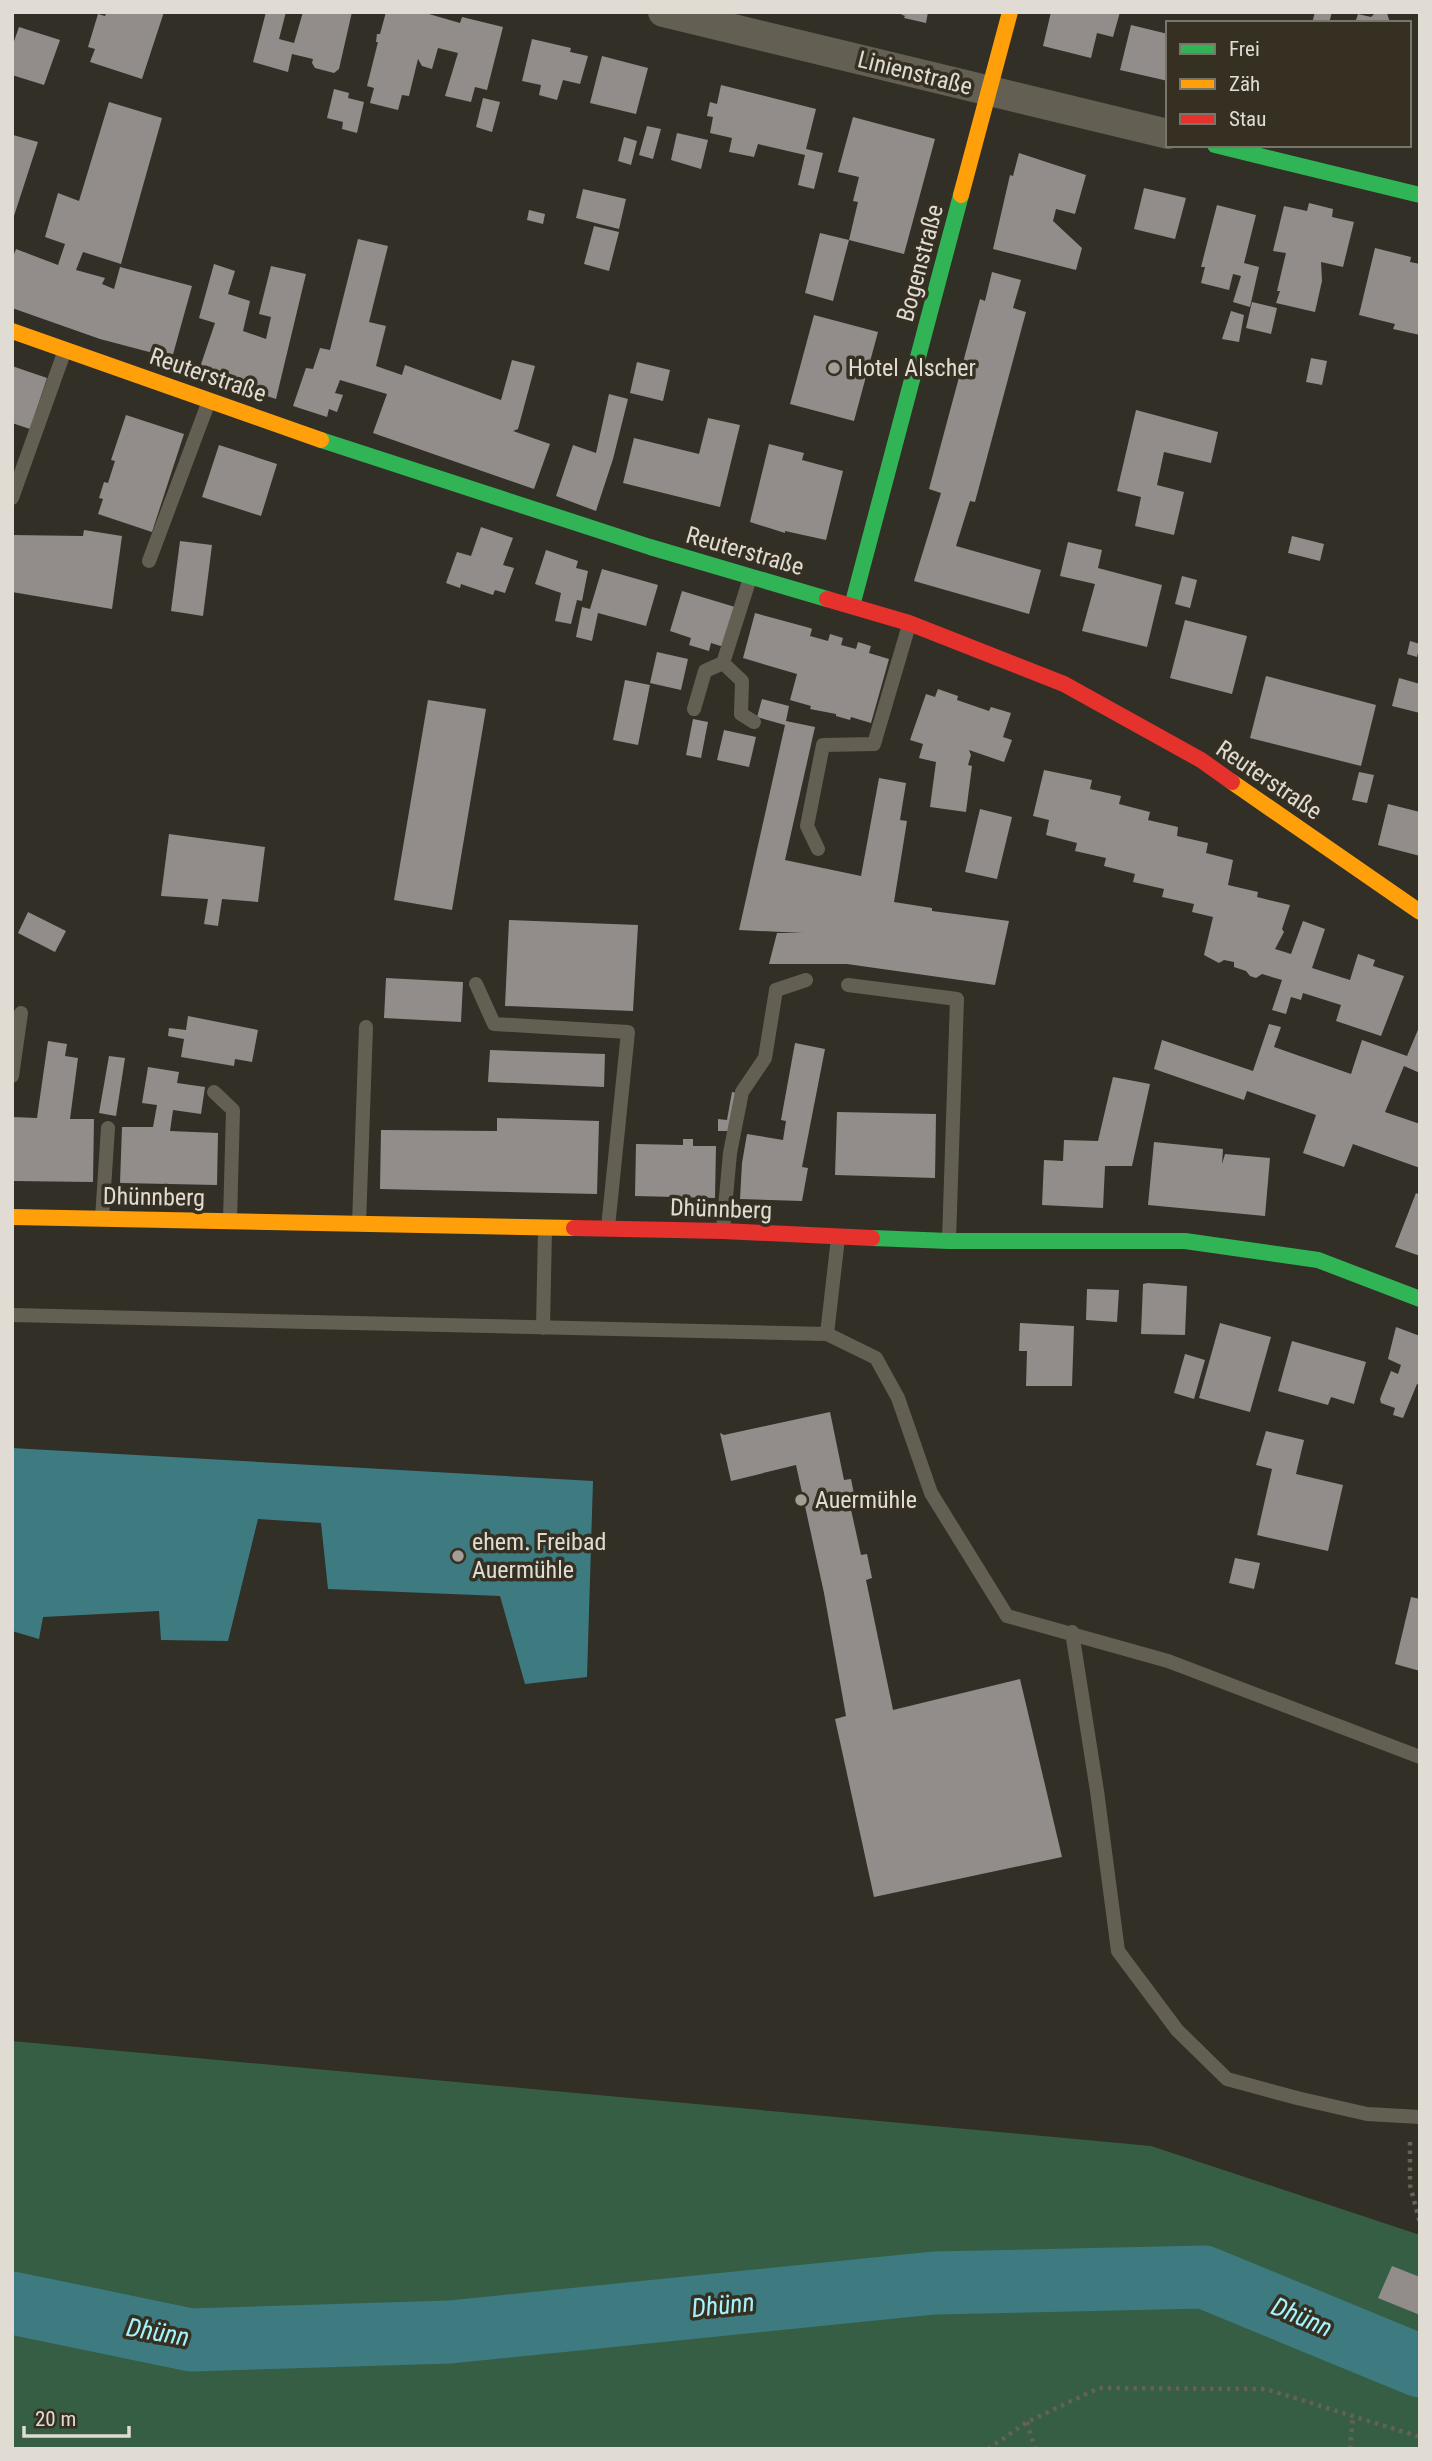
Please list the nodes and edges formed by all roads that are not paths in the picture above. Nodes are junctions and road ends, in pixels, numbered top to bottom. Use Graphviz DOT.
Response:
graph roads {
  1 [pos="663,12"];
  2 [pos="1010,12"];
  3 [pos="989,91"];
  4 [pos="1166,134"];
  5 [pos="1223,147"];
  6 [pos="1420,195"];
  7 [pos="12,331"];
  8 [pos="65,349"];
  9 [pos="210,400"];
  10 [pos="12,498"];
  11 [pos="149,561"];
  12 [pos="751,577"];
  13 [pos="852,606"];
  14 [pos="909,624"];
  15 [pos="723,663"];
  16 [pos="694,709"];
  17 [pos="754,722"];
  18 [pos="818,849"];
  19 [pos="1420,912"];
  20 [pos="806,980"];
  21 [pos="476,984"];
  22 [pos="848,985"];
  23 [pos="21,1013"];
  24 [pos="366,1027"];
  25 [pos="12,1076"];
  26 [pos="214,1093"];
  27 [pos="108,1128"];
  28 [pos="12,1217"];
  29 [pos="102,1218"];
  30 [pos="230,1222"];
  31 [pos="359,1224"];
  32 [pos="545,1229"];
  33 [pos="608,1229"];
  34 [pos="723,1231"];
  35 [pos="838,1237"];
  36 [pos="949,1241"];
  37 [pos="1420,1299"];
  38 [pos="12,1315"];
  39 [pos="543,1328"];
  40 [pos="827,1334"];
  41 [pos="1072,1632"];
  42 [pos="1420,1757"];
  43 [pos="1413,2117"];
  1 -- 3 [label="street, Linienstraße"];
  2 -- 3 [label="street, Bogenstraße"];
  3 -- 4 [label="street, Linienstraße"];
  3 -- 13 [label="street, Bogenstraße"];
  5 -- 6 [label="street"];
  7 -- 8 [label="street, Reuterstraße"];
  8 -- 9 [label="street, Reuterstraße"];
  8 -- 10 [label="lane"];
  9 -- 11 [label="lane"];
  9 -- 12 [label="street, Reuterstraße"];
  12 -- 13 [label="street, Reuterstraße"];
  12 -- 15 [label="lane"];
  13 -- 14 [label="street, Reuterstraße"];
  14 -- 18 [label="lane"];
  14 -- 19 [label="street, Reuterstraße"];
  15 -- 16 [label="lane"];
  15 -- 17 [label="lane"];
  20 -- 34 [label="lane"];
  21 -- 33 [label="lane"];
  22 -- 36 [label="lane"];
  23 -- 25 [label="lane"];
  24 -- 31 [label="lane"];
  26 -- 30 [label="lane"];
  27 -- 29 [label="lane"];
  28 -- 29 [label="street, Dhünnberg"];
  29 -- 30 [label="street, Dhünnberg"];
  30 -- 31 [label="street, Dhünnberg"];
  31 -- 32 [label="street, Dhünnberg"];
  32 -- 33 [label="street, Dhünnberg"];
  32 -- 39 [label="lane"];
  33 -- 34 [label="street, Dhünnberg"];
  34 -- 35 [label="street, Dhünnberg"];
  35 -- 36 [label="street, Dhünnberg"];
  35 -- 40 [label="lane"];
  36 -- 37 [label="street, Dhünnberg"];
  38 -- 39 [label="lane"];
  39 -- 40 [label="lane"];
  40 -- 41 [label="lane"];
  41 -- 42 [label="lane"];
  41 -- 43 [label="lane"];
}
